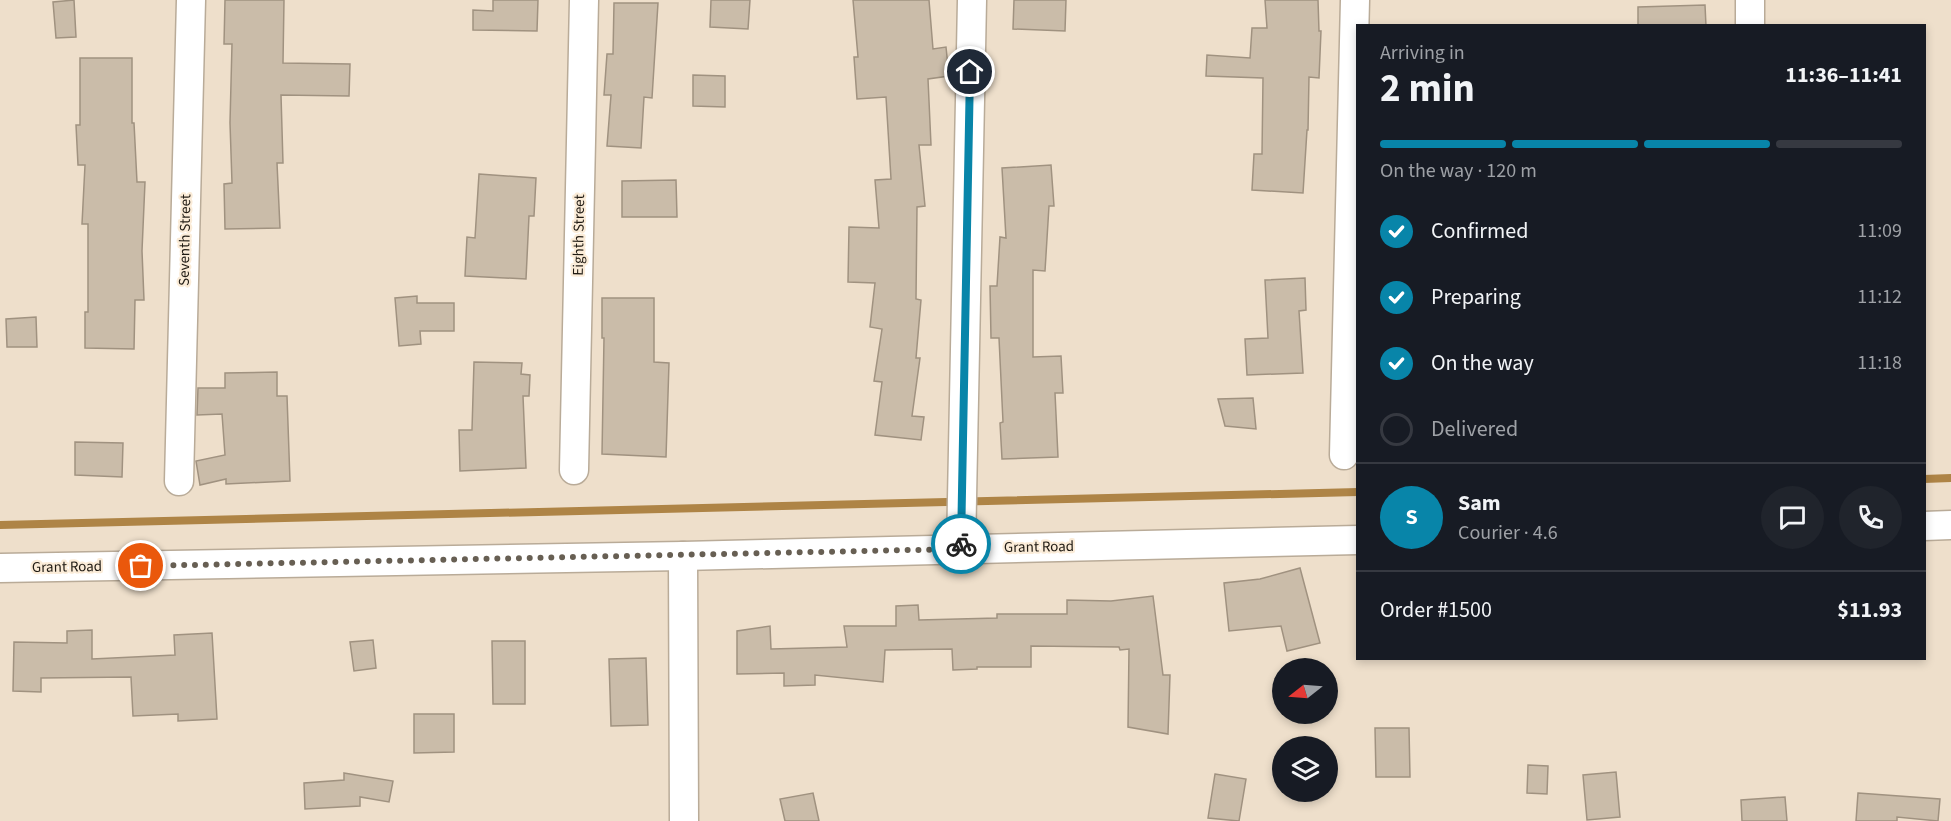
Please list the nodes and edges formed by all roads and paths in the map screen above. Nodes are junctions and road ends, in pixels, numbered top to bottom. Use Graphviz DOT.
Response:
graph roads {
  1 [pos="191,0"];
  2 [pos="584,0"];
  3 [pos="972,0"];
  4 [pos="1355,0"];
  5 [pos="1750,0"];
  6 [pos="1750,24"];
  7 [pos="1344,455"];
  8 [pos="574,470"];
  9 [pos="179,481"];
  10 [pos="1951,525"];
  11 [pos="1926,526"];
  12 [pos="1356,540"];
  13 [pos="961,549"];
  14 [pos="683,556"];
  15 [pos="0,568"];
  16 [pos="684,821"];
  1 -- 9 [label="street, Seventh Street"];
  2 -- 8 [label="street, Eighth Street"];
  3 -- 13 [label="street"];
  4 -- 7 [label="street"];
  5 -- 6 [label="street"];
  10 -- 11 [label="street"];
  12 -- 13 [label="street, Grant Road"];
  13 -- 14 [label="street, Grant Road"];
  14 -- 15 [label="street, Grant Road"];
  14 -- 16 [label="street"];
}
